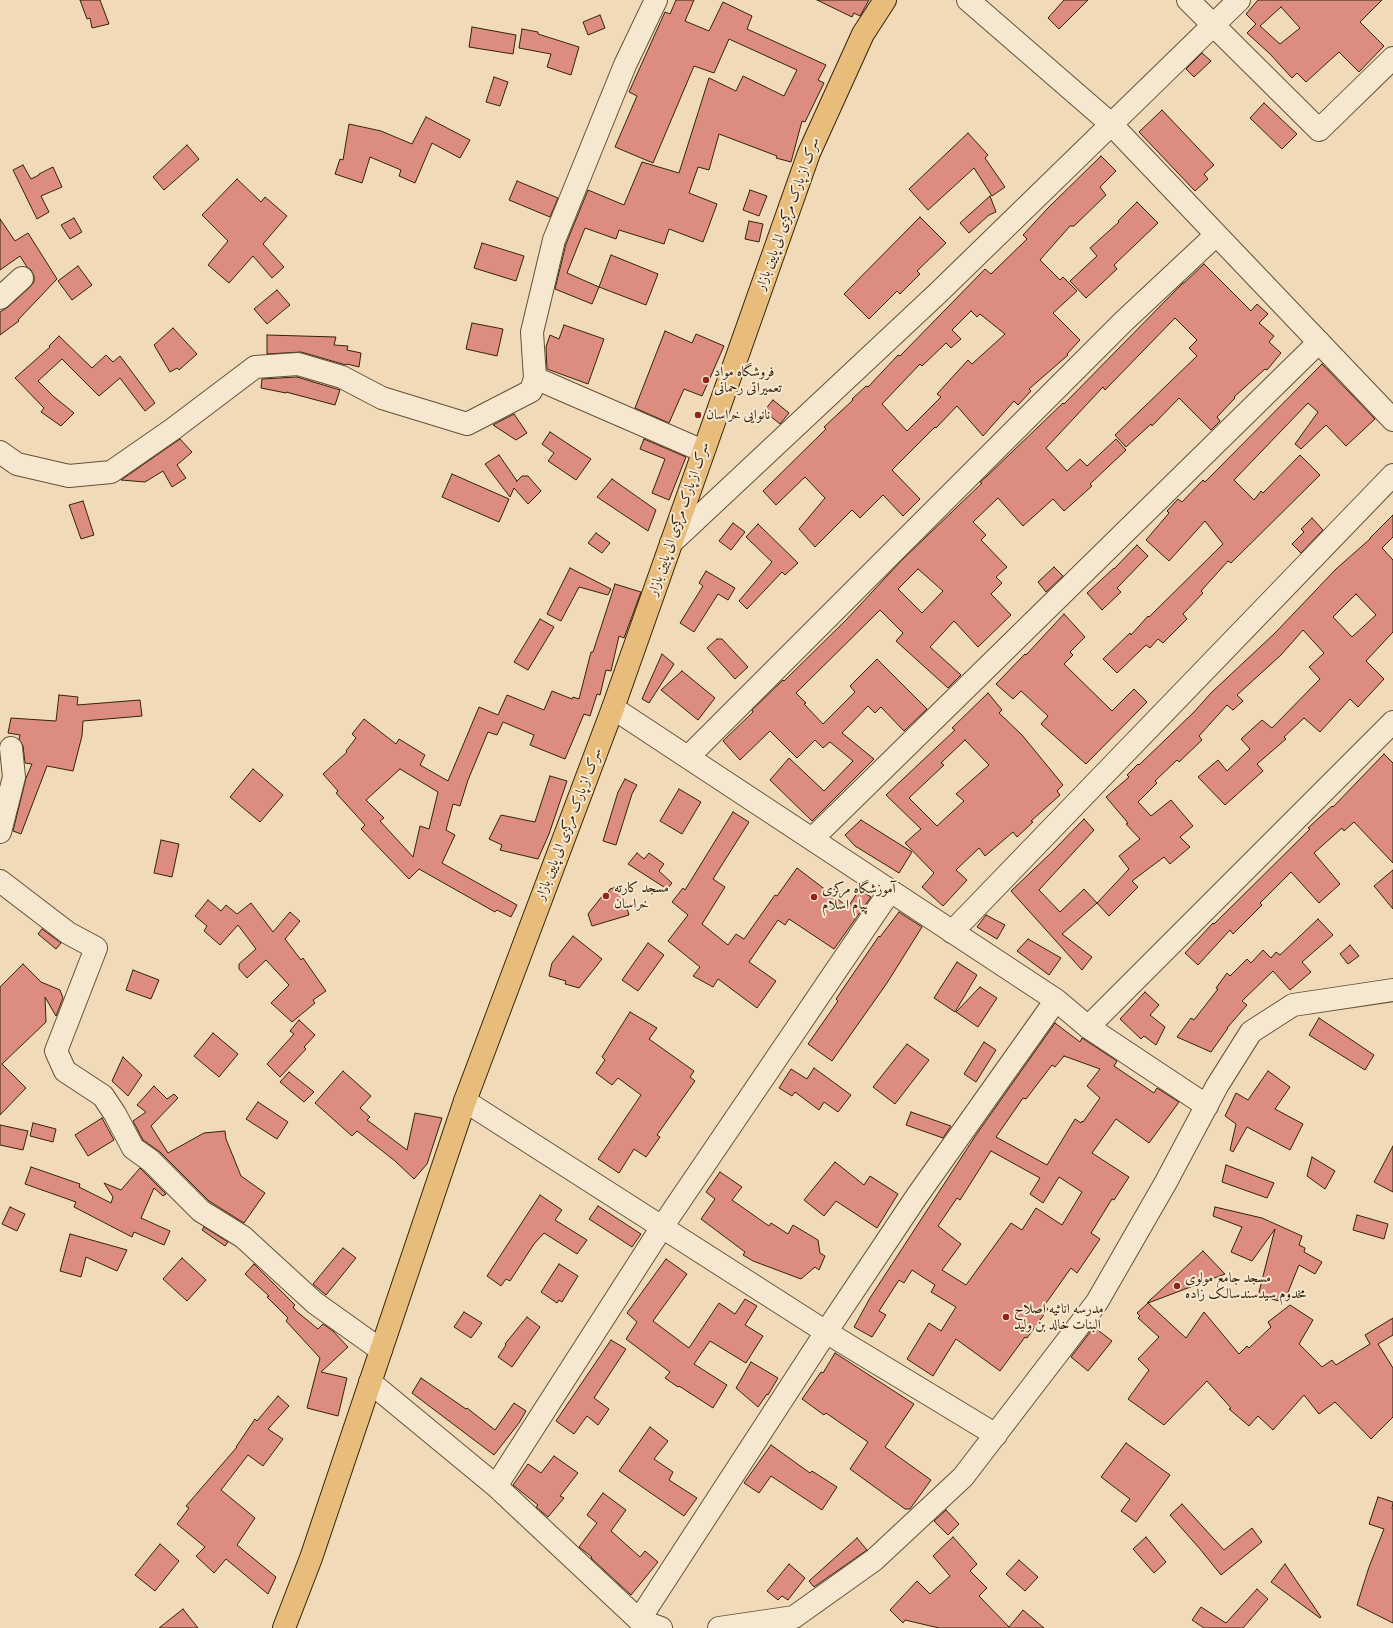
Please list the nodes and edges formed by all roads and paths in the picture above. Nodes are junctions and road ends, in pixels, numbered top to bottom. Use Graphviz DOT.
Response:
graph roads {
  1 [pos="656,0"];
  2 [pos="885,0"];
  3 [pos="968,0"];
  4 [pos="1188,0"];
  5 [pos="1239,0"];
  6 [pos="1213,25"];
  7 [pos="1393,58"];
  8 [pos="1111,124"];
  9 [pos="1216,235"];
  10 [pos="22,278"];
  11 [pos="0,298"];
  12 [pos="1319,342"];
  13 [pos="535,378"];
  14 [pos="1393,420"];
  15 [pos="703,451"];
  16 [pos="0,452"];
  17 [pos="1393,475"];
  18 [pos="671,543"];
  19 [pos="613,708"];
  20 [pos="1393,722"];
  21 [pos="11,748"];
  22 [pos="688,757"];
  23 [pos="1,822"];
  24 [pos="812,839"];
  25 [pos="0,881"];
  26 [pos="890,891"];
  27 [pos="952,932"];
  28 [pos="1393,990"];
  29 [pos="1056,1000"];
  30 [pos="1088,1027"];
  31 [pos="465,1101"];
  32 [pos="1207,1106"];
  33 [pos="662,1227"];
  34 [pos="826,1332"];
  35 [pos="381,1350"];
  36 [pos="370,1382"];
  37 [pos="996,1435"];
  38 [pos="496,1486"];
  39 [pos="639,1620"];
  40 [pos="773,1624"];
  41 [pos="284,1628"];
  42 [pos="661,1628"];
  43 [pos="719,1628"];
  1 -- 13 [label="street"];
  2 -- 15 [label="main road, سرک از پارک مرکزی الی پایین بازار"];
  3 -- 8 [label="street"];
  4 -- 6 [label="street"];
  5 -- 6 [label="street"];
  6 -- 7 [label="street"];
  6 -- 8 [label="street"];
  8 -- 9 [label="street"];
  8 -- 18 [label="street"];
  9 -- 12 [label="street"];
  9 -- 22 [label="street"];
  10 -- 11 [label="street"];
  12 -- 14 [label="street"];
  12 -- 24 [label="street"];
  13 -- 15 [label="street"];
  13 -- 16 [label="street"];
  15 -- 18 [label="main road, سرک از پارک مرکزی الی پایین بازار"];
  17 -- 27 [label="street"];
  18 -- 19 [label="main road, سرک از پارک مرکزی الی پایین بازار"];
  19 -- 22 [label="street"];
  19 -- 31 [label="main road, سرک از پارک مرکزی الی پایین بازار"];
  20 -- 30 [label="street"];
  21 -- 23 [label="street"];
  22 -- 24 [label="street"];
  24 -- 26 [label="street"];
  25 -- 35 [label="street"];
  26 -- 27 [label="street"];
  26 -- 33 [label="street"];
  27 -- 29 [label="street"];
  28 -- 32 [label="street"];
  29 -- 30 [label="street"];
  29 -- 34 [label="street"];
  30 -- 32 [label="street"];
  31 -- 33 [label="street"];
  31 -- 35 [label="main road, سرک از پارک مرکزی الی پایین بازار"];
  32 -- 37 [label="street"];
  33 -- 34 [label="street"];
  33 -- 38 [label="street"];
  34 -- 37 [label="street"];
  34 -- 39 [label="street"];
  35 -- 36 [label="main road, سرک از پارک مرکزی الی پایین بازار"];
  36 -- 38 [label="street"];
  36 -- 41 [label="main road, سرک از پارک مرکزی الی پایین بازار"];
  37 -- 40 [label="street"];
  38 -- 39 [label="street"];
  39 -- 42 [label="street"];
  40 -- 43 [label="street"];
}
